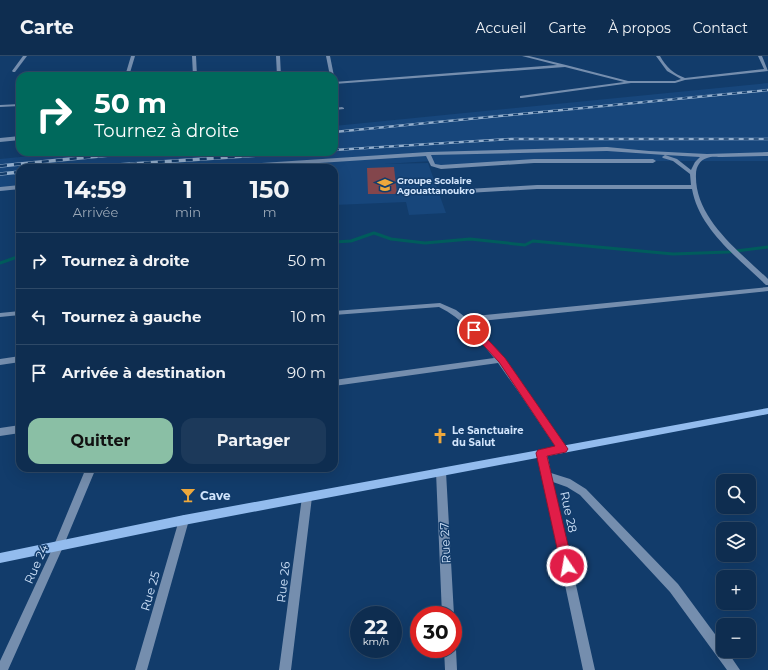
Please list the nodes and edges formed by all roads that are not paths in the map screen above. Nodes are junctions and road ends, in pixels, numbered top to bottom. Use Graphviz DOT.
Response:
graph roads {
  1 [pos="25,56"];
  2 [pos="133,56"];
  3 [pos="194,56"];
  4 [pos="278,56"];
  5 [pos="328,56"];
  6 [pos="524,56"];
  7 [pos="658,56"];
  8 [pos="760,56"];
  9 [pos="566,66"];
  10 [pos="767,70"];
  11 [pos="14,71"];
  12 [pos="128,72"];
  13 [pos="195,72"];
  14 [pos="279,72"];
  15 [pos="331,72"];
  16 [pos="685,79"];
  17 [pos="631,82"];
  18 [pos="338,83"];
  19 [pos="522,97"];
  20 [pos="16,105"];
  21 [pos="0,106"];
  22 [pos="338,108"];
  23 [pos="342,108"];
  24 [pos="16,138"];
  25 [pos="0,140"];
  26 [pos="428,154"];
  27 [pos="649,154"];
  28 [pos="768,154"];
  29 [pos="707,156"];
  30 [pos="652,161"];
  31 [pos="278,164"];
  32 [pos="693,174"];
  33 [pos="16,187"];
  34 [pos="694,188"];
  35 [pos="0,189"];
  36 [pos="450,192"];
  37 [pos="768,283"];
  38 [pos="768,289"];
  39 [pos="16,313"];
  40 [pos="338,313"];
  41 [pos="0,315"];
  42 [pos="464,320"];
  43 [pos="16,360"];
  44 [pos="502,360"];
  45 [pos="0,362"];
  46 [pos="338,382"];
  47 [pos="768,411"];
  48 [pos="16,430"];
  49 [pos="0,432"];
  50 [pos="562,449"];
  51 [pos="542,453"];
  52 [pos="89,472"];
  53 [pos="441,472"];
  54 [pos="548,477"];
  55 [pos="307,497"];
  56 [pos="184,520"];
  57 [pos="58,547"];
  58 [pos="0,558"];
  59 [pos="448,606"];
  60 [pos="450,658"];
  61 [pos="732,668"];
  62 [pos="2,670"];
  63 [pos="141,670"];
  64 [pos="285,670"];
  65 [pos="451,670"];
  66 [pos="589,670"];
  1 -- 11 [label="street"];
  2 -- 12 [label="street"];
  3 -- 13 [label="street"];
  4 -- 14 [label="street"];
  5 -- 15 [label="street"];
  6 -- 9 [label="street"];
  7 -- 16 [label="street"];
  8 -- 10 [label="street"];
  9 -- 17 [label="street"];
  9 -- 18 [label="street"];
  10 -- 16 [label="street"];
  16 -- 17 [label="street"];
  17 -- 19 [label="street"];
  20 -- 21 [label="street"];
  22 -- 23 [label="street"];
  24 -- 25 [label="street"];
  26 -- 27 [label="street"];
  26 -- 30 [label="street"];
  26 -- 31 [label="street"];
  27 -- 29 [label="street"];
  27 -- 32 [label="street"];
  28 -- 29 [label="street"];
  29 -- 32 [label="street"];
  32 -- 34 [label="street"];
  33 -- 35 [label="street"];
  34 -- 36 [label="street"];
  34 -- 37 [label="street"];
  38 -- 42 [label="street"];
  39 -- 41 [label="street"];
  40 -- 42 [label="street"];
  42 -- 44 [label="street"];
  43 -- 45 [label="street"];
  44 -- 46 [label="street"];
  44 -- 50 [label="street"];
  47 -- 50 [label="street"];
  48 -- 49 [label="street"];
  50 -- 51 [label="street"];
  51 -- 53 [label="street"];
  51 -- 54 [label="street, Rue 28"];
  52 -- 57 [label="street, Rue 24"];
  53 -- 55 [label="street"];
  53 -- 59 [label="street, Rue 27"];
  54 -- 61 [label="street"];
  54 -- 66 [label="street, Rue 28"];
  55 -- 56 [label="street"];
  55 -- 64 [label="street, Rue 26"];
  56 -- 57 [label="street"];
  56 -- 63 [label="street, Rue 25"];
  57 -- 58 [label="street"];
  57 -- 62 [label="street, Rue 24"];
  60 -- 65 [label="street"];
}
